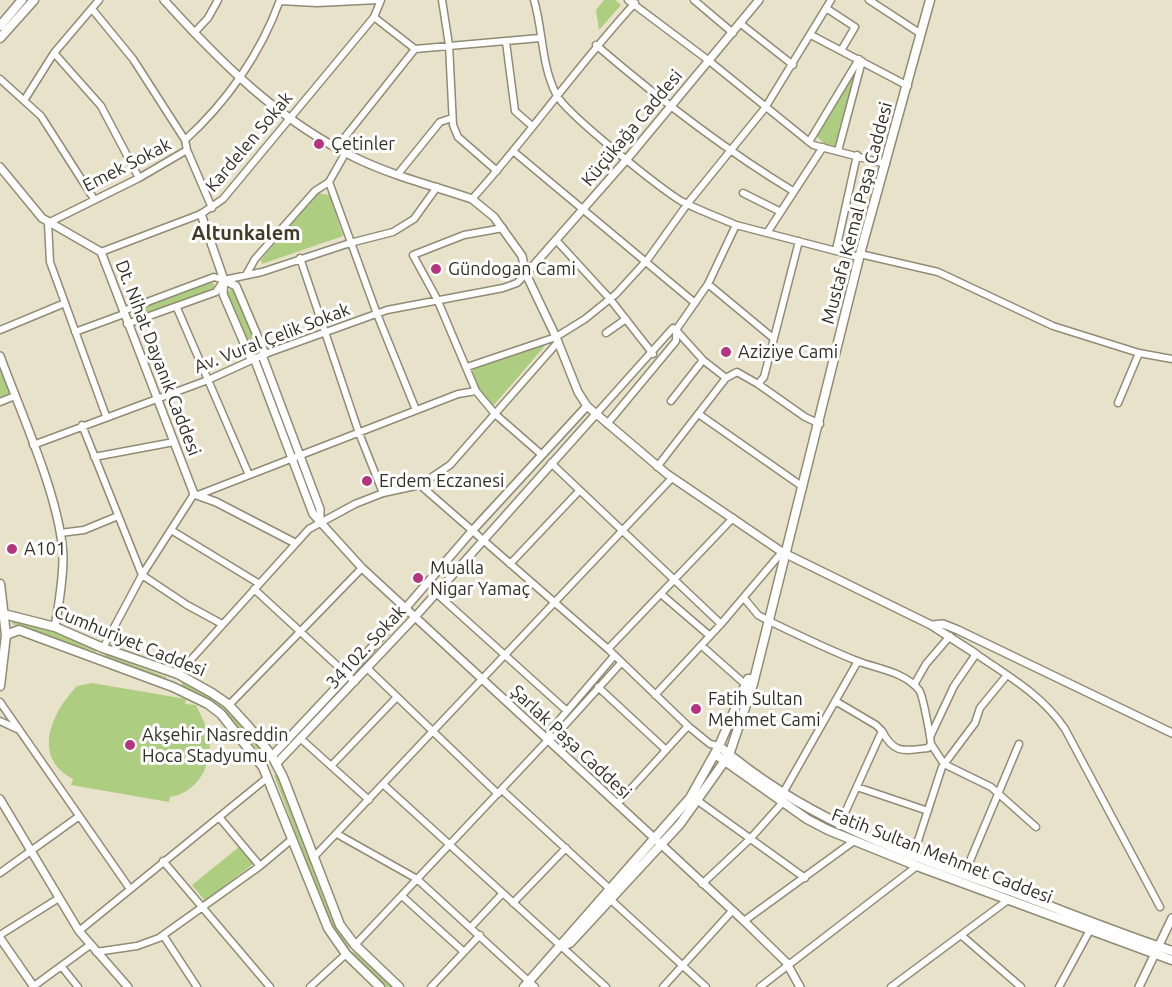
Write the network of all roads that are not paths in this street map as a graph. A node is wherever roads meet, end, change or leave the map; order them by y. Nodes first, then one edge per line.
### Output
1 (22, 0) edge
2 (34, 0) edge
3 (99, 0) edge
4 (164, 0) edge
5 (218, 0) edge
6 (380, 0) edge
7 (442, 0) edge
8 (534, 0) edge
9 (628, 0) edge
10 (694, 0) edge
11 (759, 0) edge
12 (831, 0) edge
13 (869, 0) edge
14 (930, 0) edge
15 (280, 1) edge
16 (635, 3) junction
17 (826, 8) junction
18 (92, 9) junction
19 (374, 16) junction
20 (741, 24) junction
21 (0, 26) edge
22 (194, 33) junction
23 (733, 33) junction
24 (921, 34) junction
25 (811, 35) junction
26 (0, 38) edge
27 (540, 38) junction
28 (506, 42) junction
29 (449, 45) junction
30 (596, 45) junction
31 (415, 49) junction
32 (842, 49) junction
33 (54, 53) junction
34 (708, 60) junction
35 (861, 60) junction
36 (793, 65) junction
37 (239, 78) junction
38 (0, 79) edge
39 (908, 86) junction
40 (556, 95) junction
41 (25, 99) junction
42 (668, 107) junction
43 (765, 108) junction
44 (452, 118) junction
45 (289, 119) junction
46 (532, 126) junction
47 (185, 140) junction
48 (809, 142) junction
49 (337, 147) junction
50 (823, 147) junction
51 (187, 150) junction
52 (513, 151) junction
53 (346, 152) junction
54 (729, 152) junction
55 (838, 152) junction
56 (857, 155) junction
57 (627, 159) junction
58 (887, 164) junction
59 (497, 171) junction
60 (1, 173) edge
61 (398, 174) junction
62 (139, 178) junction
63 (329, 182) junction
64 (437, 187) junction
65 (793, 191) junction
66 (743, 193) dead end
67 (472, 199) junction
68 (94, 200) junction
69 (688, 203) junction
70 (212, 208) junction
71 (582, 210) junction
72 (779, 211) junction
73 (201, 214) junction
74 (48, 223) junction
75 (736, 225) junction
76 (503, 228) junction
77 (767, 233) junction
78 (556, 240) junction
79 (799, 241) junction
80 (350, 243) junction
81 (836, 250) junction
82 (101, 252) junction
83 (860, 255) junction
84 (300, 258) junction
85 (644, 263) junction
86 (526, 274) junction
87 (245, 275) junction
88 (224, 280) junction
89 (708, 284) junction
90 (437, 299) junction
91 (610, 299) junction
92 (65, 303) junction
93 (694, 303) junction
94 (177, 308) junction
95 (123, 312) junction
96 (376, 314) junction
97 (626, 320) junction
98 (128, 324) junction
99 (0, 330) edge
100 (676, 330) junction
101 (325, 331) junction
102 (75, 332) junction
103 (606, 333) dead end
104 (773, 338) junction
105 (557, 339) junction
106 (1139, 353) junction
107 (652, 354) junction
108 (0, 356) edge
109 (258, 357) junction
110 (1172, 359) edge
111 (703, 360) junction
112 (468, 367) junction
113 (726, 378) junction
114 (208, 380) junction
115 (758, 384) junction
116 (476, 391) junction
117 (15, 396) junction
118 (157, 396) junction
119 (671, 401) dead end
120 (0, 402) edge
121 (1118, 403) dead end
122 (587, 406) junction
123 (416, 410) junction
124 (495, 414) junction
125 (596, 414) junction
126 (700, 415) junction
127 (106, 416) junction
128 (820, 423) junction
129 (607, 424) junction
130 (82, 425) junction
131 (359, 433) junction
132 (174, 442) junction
133 (33, 445) junction
134 (542, 456) junction
135 (94, 457) junction
136 (297, 457) junction
137 (551, 463) junction
138 (657, 467) junction
139 (249, 475) junction
140 (672, 478) junction
141 (420, 484) junction
142 (803, 487) junction
143 (579, 491) junction
144 (383, 493) junction
145 (196, 494) junction
146 (118, 516) junction
147 (733, 518) junction
148 (320, 522) junction
149 (171, 530) junction
150 (472, 531) junction
151 (623, 531) junction
152 (60, 533) junction
153 (483, 540) junction
154 (295, 543) junction
155 (785, 552) junction
156 (510, 564) junction
157 (362, 568) junction
158 (142, 575) junction
159 (674, 580) junction
160 (0, 584) edge
161 (256, 586) junction
162 (436, 593) junction
163 (661, 594) junction
164 (744, 598) junction
165 (555, 603) junction
166 (406, 607) junction
167 (2, 613) edge
168 (415, 617) junction
169 (769, 621) junction
170 (222, 624) junction
171 (721, 624) junction
172 (931, 625) junction
173 (56, 627) junction
174 (8, 631) edge
175 (300, 631) junction
176 (710, 636) junction
177 (950, 636) junction
178 (702, 646) junction
179 (103, 648) junction
180 (608, 650) junction
181 (506, 654) junction
182 (976, 654) junction
183 (614, 656) junction
184 (99, 658) junction
185 (858, 661) junction
186 (621, 663) junction
187 (367, 668) junction
188 (177, 674) junction
189 (1007, 675) junction
190 (347, 676) junction
191 (483, 681) junction
192 (355, 682) junction
193 (750, 682) junction
194 (914, 685) junction
195 (0, 686) edge
196 (173, 687) junction
197 (598, 687) junction
198 (656, 695) junction
199 (397, 697) junction
200 (0, 702) edge
201 (837, 702) junction
202 (229, 705) junction
203 (567, 711) junction
204 (0, 721) edge
205 (688, 726) junction
206 (18, 729) junction
207 (882, 731) junction
208 (434, 732) junction
209 (1172, 733) edge
210 (300, 738) junction
211 (930, 740) junction
212 (547, 741) junction
213 (1019, 744) dead end
214 (715, 748) junction
215 (666, 750) junction
216 (727, 758) junction
217 (274, 760) junction
218 (944, 764) junction
219 (331, 766) junction
220 (266, 774) junction
221 (384, 785) junction
222 (857, 787) junction
223 (500, 792) junction
224 (999, 794) junction
225 (783, 798) junction
226 (0, 799) edge
227 (369, 800) junction
228 (698, 801) junction
229 (617, 804) junction
230 (928, 811) junction
231 (78, 817) junction
232 (219, 817) junction
233 (839, 825) junction
234 (1036, 827) dead end
235 (337, 834) junction
236 (750, 839) junction
237 (291, 840) junction
238 (658, 842) junction
239 (854, 842) junction
240 (450, 846) junction
241 (566, 848) junction
242 (30, 851) junction
243 (913, 856) junction
244 (312, 858) junction
245 (163, 861) junction
246 (260, 866) junction
247 (916, 866) junction
248 (0, 873) edge
249 (964, 874) junction
250 (805, 878) junction
251 (417, 879) junction
252 (702, 884) junction
253 (130, 889) junction
254 (611, 890) junction
255 (502, 894) junction
256 (402, 896) junction
257 (1010, 896) junction
258 (59, 898) junction
259 (610, 900) junction
260 (513, 903) junction
261 (203, 906) junction
262 (1160, 907) dead end
263 (732, 911) junction
264 (1172, 918) edge
265 (744, 921) junction
266 (471, 927) junction
267 (1090, 930) junction
268 (79, 931) junction
269 (163, 935) junction
270 (480, 935) junction
271 (961, 935) junction
272 (0, 936) edge
273 (90, 945) junction
274 (355, 945) junction
275 (562, 946) junction
276 (1158, 951) junction
277 (1172, 951) edge
278 (96, 952) junction
279 (464, 952) junction
280 (346, 954) junction
281 (1172, 960) edge
282 (683, 965) junction
283 (788, 965) junction
284 (62, 967) junction
285 (530, 985) edge
286 (34, 987) edge
287 (78, 987) edge
288 (128, 987) edge
289 (196, 987) edge
290 (270, 987) edge
291 (310, 987) edge
292 (380, 987) edge
293 (399, 987) edge
294 (431, 987) edge
295 (606, 987) edge
296 (663, 987) edge
297 (706, 987) edge
298 (760, 987) edge
299 (800, 987) edge
300 (891, 987) edge
301 (1021, 987) edge
302 (1059, 987) edge
303 (1139, 987) edge

1 - 21 main road
2 - 26 main road
3 - 18 street
4 - 22 street
5 - 22 street
6 - 15 street
6 - 19 street, Kardelen Sokak
7 - 29 street
8 - 27 street
9 - 16 street
10 - 23 street
11 - 20 street, Küçükağa Caddesi
12 - 17 street
13 - 24 street
14 - 24 main road, Mustafa Kemal Paşa Caddesi
15 - 37 street, Emek Sokak
16 - 30 street
16 - 34 street
17 - 25 street
17 - 32 street
18 - 33 street
18 - 47 street
19 - 31 street
19 - 45 street, Kardelen Sokak
20 - 23 street, Küçükağa Caddesi
20 - 36 street
22 - 37 street
23 - 34 street, Küçükağa Caddesi
24 - 39 main road, Mustafa Kemal Paşa Caddesi
25 - 32 street
25 - 36 street
27 - 28 street
27 - 40 street
28 - 29 street
28 - 46 street
29 - 31 street
29 - 44 street
30 - 40 street
30 - 42 street
31 - 49 street
32 - 35 street
33 - 41 street
33 - 62 street
34 - 42 street, Küçükağa Caddesi
34 - 43 street
35 - 39 street
35 - 48 street
35 - 55 street
36 - 43 street
37 - 45 street
37 - 47 street, Emek Sokak
38 - 41 street
39 - 58 main road, Mustafa Kemal Paşa Caddesi
40 - 46 street
40 - 57 street
41 - 68 street
42 - 54 street
42 - 57 street, Küçükağa Caddesi
43 - 48 street
43 - 54 street
44 - 59 street
44 - 61 street
45 - 49 street
45 - 70 street, Kardelen Sokak
46 - 52 street
47 - 51 street, Emek Sokak
48 - 50 street
49 - 53 street
50 - 55 street
50 - 65 street
51 - 62 street, Emek Sokak
51 - 70 street
52 - 59 street
52 - 71 street
53 - 61 street
53 - 63 street
54 - 65 street
54 - 69 street
55 - 56 street
56 - 58 street
56 - 81 street
57 - 69 street
57 - 71 street, Küçükağa Caddesi
58 - 83 main road, Mustafa Kemal Paşa Caddesi
59 - 67 street
60 - 74 street, Dt. Nihat Dayanık Caddesi
61 - 64 street
62 - 68 street, Emek Sokak
63 - 80 street
63 - 87 street
64 - 67 street
64 - 80 street
65 - 72 street
66 - 72 street
67 - 76 street
68 - 74 street, Emek Sokak
69 - 75 street
69 - 85 street
70 - 73 street, Kardelen Sokak
71 - 78 street, Küçükağa Caddesi
71 - 85 street
72 - 77 street
73 - 82 street, Kardelen Sokak
73 - 88 street
74 - 82 street, Dt. Nihat Dayanık Caddesi
74 - 92 street
75 - 77 street
75 - 89 street
76 - 86 street
76 - 90 street
77 - 79 street
78 - 86 street, Küçükağa Caddesi
78 - 91 street
79 - 81 street
79 - 104 street
80 - 84 street
80 - 96 street
81 - 83 street
82 - 95 street, Dt. Nihat Dayanık Caddesi
83 - 106 street
83 - 128 main road, Mustafa Kemal Paşa Caddesi
84 - 87 street
84 - 101 street
85 - 91 street
85 - 93 street
86 - 90 street, Av. Vural Çelik Sokak
86 - 105 street
87 - 88 street
88 - 94 street
88 - 95 street
88 - 109 street
88 - 109 street
89 - 93 street
89 - 104 street
90 - 96 street, Av. Vural Çelik Sokak
90 - 112 street
91 - 97 street
91 - 105 street
92 - 99 street
92 - 102 street
93 - 100 street
94 - 98 street
94 - 114 street
95 - 98 street, Dt. Nihat Dayanık Caddesi
95 - 102 street
96 - 101 street, Av. Vural Çelik Sokak
96 - 123 street
97 - 103 street
97 - 107 street
98 - 118 street, Dt. Nihat Dayanık Caddesi
100 - 107 street
100 - 111 street
100 - 129 street
101 - 109 street, Av. Vural Çelik Sokak
101 - 131 street
102 - 127 street
104 - 115 street
105 - 112 street
105 - 122 street
105 - 124 street
106 - 110 street
106 - 121 street
107 - 125 street
108 - 117 street
109 - 114 street, Av. Vural Çelik Sokak
109 - 136 street
111 - 113 street
111 - 119 street
112 - 116 street
113 - 115 street
113 - 126 street
114 - 118 street, Av. Vural Çelik Sokak
114 - 139 street
115 - 128 street
116 - 123 street
116 - 124 street
117 - 120 street
117 - 133 street
118 - 127 street, Av. Vural Çelik Sokak
118 - 132 street, Dt. Nihat Dayanık Caddesi
122 - 125 street
122 - 134 street, 34102. Sokak
123 - 131 street
124 - 134 street
124 - 141 street
125 - 129 street
125 - 137 street, 34102. Sokak
126 - 138 street
126 - 142 street
127 - 130 street, Av. Vural Çelik Sokak
128 - 142 main road, Mustafa Kemal Paşa Caddesi
129 - 138 street
130 - 133 street, Av. Vural Çelik Sokak
130 - 135 street
131 - 136 street
131 - 144 street
132 - 135 street
132 - 145 street, Dt. Nihat Dayanık Caddesi
133 - 152 street
134 - 150 street, 34102. Sokak
135 - 146 street
136 - 139 street
136 - 148 street
137 - 143 street
137 - 153 street, 34102. Sokak
138 - 140 street
139 - 145 street
140 - 147 street
140 - 151 street
141 - 144 street
141 - 150 street
142 - 155 main road, Mustafa Kemal Paşa Caddesi
143 - 151 street
143 - 156 street
144 - 148 street
145 - 149 street
145 - 154 street
146 - 152 street
146 - 158 street
147 - 155 street
147 - 159 street
148 - 154 street
148 - 157 street, Şarlak Paşa Caddesi
149 - 158 street
149 - 161 street
150 - 153 street
150 - 166 street, 34102. Sokak
151 - 159 street
151 - 165 street
152 - 173 street
153 - 156 street
153 - 162 street, 34102. Sokak
154 - 161 street
155 - 164 street
155 - 169 main road, Mustafa Kemal Paşa Caddesi
155 - 172 street
156 - 165 street
157 - 166 street, Şarlak Paşa Caddesi
157 - 175 street
158 - 170 street
158 - 179 street
159 - 163 street
159 - 171 street
160 - 167 main road
161 - 170 street
161 - 175 street
162 - 168 street, 34102. Sokak
162 - 181 street
163 - 176 street
163 - 180 street
164 - 169 street
164 - 171 street
165 - 180 street
165 - 181 street
166 - 168 street, Şarlak Paşa Caddesi
166 - 190 street, 34102. Sokak
167 - 173 main road, Cumhuriyet Caddesi
167 - 174 main road
168 - 187 street, 34102. Sokak
168 - 191 street, Şarlak Paşa Caddesi
169 - 185 street
169 - 193 main road, Mustafa Kemal Paşa Caddesi
170 - 188 street
171 - 176 street
172 - 177 street
172 - 209 street
173 - 179 main road, Cumhuriyet Caddesi
174 - 184 main road, Cumhuriyet Caddesi
174 - 195 main road
175 - 190 street
175 - 202 street
176 - 178 street
177 - 182 street
177 - 194 street
178 - 193 street
178 - 198 street
179 - 184 main road
179 - 188 main road, Cumhuriyet Caddesi
180 - 183 street
181 - 191 street
181 - 203 street
182 - 189 street
182 - 211 street
183 - 186 street
183 - 203 street
184 - 196 main road, Cumhuriyet Caddesi
185 - 194 street
185 - 201 street
186 - 197 street
186 - 198 street
187 - 192 street, 34102. Sokak
187 - 199 street
188 - 196 main road
188 - 202 main road, Cumhuriyet Caddesi
189 - 218 street
189 - 262 street
190 - 192 street
190 - 217 street, 34102. Sokak
191 - 208 street
191 - 212 street, Şarlak Paşa Caddesi
192 - 210 street, 34102. Sokak
193 - 214 main road, Mustafa Kemal Paşa Caddesi
193 - 216 main road, Mustafa Kemal Paşa Caddesi
194 - 211 street
196 - 220 main road, Cumhuriyet Caddesi
197 - 212 street
197 - 215 street
198 - 205 street
199 - 208 street
199 - 219 street
200 - 206 street
201 - 207 street
201 - 225 street
202 - 217 main road, Cumhuriyet Caddesi
203 - 212 street
204 - 206 street
205 - 214 street
205 - 215 street
206 - 231 street
207 - 211 street
207 - 222 street
208 - 221 street
208 - 223 street
210 - 217 street, 34102. Sokak
210 - 219 street
211 - 218 street
212 - 223 street
212 - 229 street, Şarlak Paşa Caddesi
213 - 224 street
214 - 216 main road, Fatih Sultan Mehmet Caddesi
214 - 238 main road, Mustafa Kemal Paşa Caddesi
215 - 229 street
216 - 225 main road, Fatih Sultan Mehmet Caddesi
216 - 228 main road, Mustafa Kemal Paşa Caddesi
217 - 220 main road
217 - 244 main road, Cumhuriyet Caddesi
218 - 224 street
218 - 230 street
219 - 227 street
220 - 232 street
220 - 237 main road, Cumhuriyet Caddesi
221 - 227 street
221 - 240 street
222 - 230 street
222 - 233 street
223 - 240 street
223 - 241 street
224 - 234 street
224 - 249 street
225 - 233 main road, Fatih Sultan Mehmet Caddesi
225 - 236 street
225 - 239 main road, Fatih Sultan Mehmet Caddesi
226 - 242 street
227 - 235 street
228 - 236 street
228 - 238 main road, Mustafa Kemal Paşa Caddesi
229 - 238 street, Şarlak Paşa Caddesi
230 - 243 street
231 - 242 street
231 - 253 street
232 - 245 street
232 - 246 street
233 - 243 main road, Fatih Sultan Mehmet Caddesi
235 - 244 street
235 - 251 street
236 - 250 street
236 - 252 street
237 - 246 street
237 - 280 main road, Cumhuriyet Caddesi
238 - 252 street, Şarlak Paşa Caddesi
238 - 254 main road, Mustafa Kemal Paşa Caddesi
238 - 259 main road, Mustafa Kemal Paşa Caddesi
239 - 247 main road, Fatih Sultan Mehmet Caddesi
239 - 250 street
240 - 251 street
240 - 255 street
241 - 254 street
241 - 260 street
242 - 248 street
242 - 258 street
243 - 249 main road, Fatih Sultan Mehmet Caddesi
244 - 274 main road, Cumhuriyet Caddesi
245 - 253 street
245 - 261 street
246 - 261 street
247 - 257 main road, Fatih Sultan Mehmet Caddesi
247 - 283 street
249 - 257 main road, Fatih Sultan Mehmet Caddesi
250 - 265 street
251 - 256 street
251 - 266 street
252 - 263 street, Şarlak Paşa Caddesi
253 - 268 street
254 - 275 main road, Mustafa Kemal Paşa Caddesi
255 - 260 street
255 - 266 street
256 - 274 street
256 - 279 street
257 - 267 main road, Fatih Sultan Mehmet Caddesi
257 - 271 street
257 - 276 main road, Fatih Sultan Mehmet Caddesi
258 - 268 street
258 - 272 street
259 - 275 main road, Mustafa Kemal Paşa Caddesi
259 - 282 street
260 - 275 street
261 - 269 street
261 - 290 street
263 - 265 street, Şarlak Paşa Caddesi
263 - 282 street
264 - 276 street
265 - 283 street, Şarlak Paşa Caddesi
266 - 270 street
267 - 276 main road, Fatih Sultan Mehmet Caddesi
267 - 302 street
268 - 273 street
269 - 278 street
269 - 289 street
270 - 279 street
270 - 285 street
271 - 300 street
271 - 301 street
272 - 286 street
273 - 278 street
273 - 284 street
274 - 280 main road
274 - 293 main road, Cumhuriyet Caddesi
275 - 285 main road, Mustafa Kemal Paşa Caddesi
275 - 295 street
276 - 277 main road, Fatih Sultan Mehmet Caddesi
276 - 281 main road, Fatih Sultan Mehmet Caddesi
276 - 303 street
278 - 288 street
279 - 294 street
280 - 291 street
280 - 292 main road, Cumhuriyet Caddesi
282 - 296 street
282 - 297 street
283 - 298 street
283 - 299 street, Şarlak Paşa Caddesi
284 - 286 street
284 - 287 street

